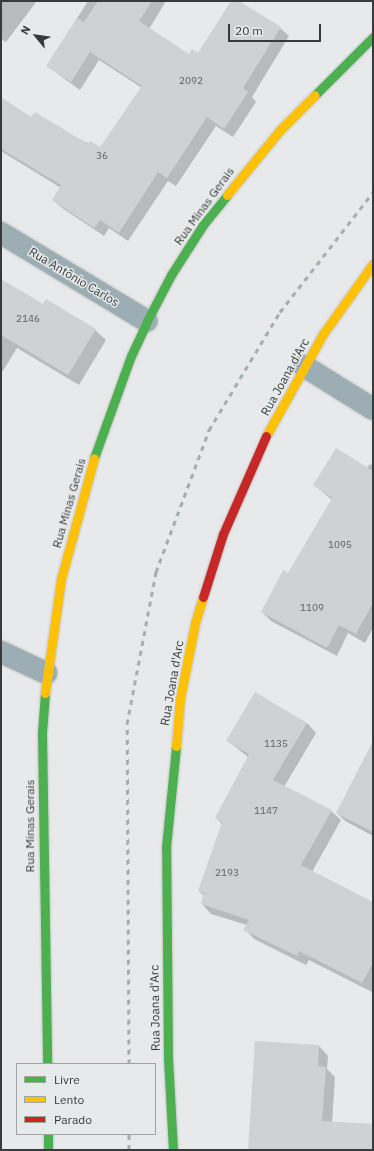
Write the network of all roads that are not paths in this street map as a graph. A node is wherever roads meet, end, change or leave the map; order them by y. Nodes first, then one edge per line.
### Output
1 (373, 36) edge
2 (1, 233) edge
3 (373, 264) edge
4 (147, 321) junction
5 (304, 366) junction
6 (373, 409) edge
7 (1, 652) edge
8 (46, 673) junction
9 (47, 1063) edge
10 (48, 1135) edge
11 (48, 1150) edge
12 (173, 1150) edge

1 - 4 main road, Rua Minas Gerais
2 - 4 street, Rua Antônio Carlos
3 - 5 main road, Rua Joana d'Arc
4 - 8 main road, Rua Minas Gerais
5 - 6 street
5 - 12 main road, Rua Joana d'Arc
7 - 8 street
8 - 9 main road, Rua Minas Gerais
10 - 11 main road

